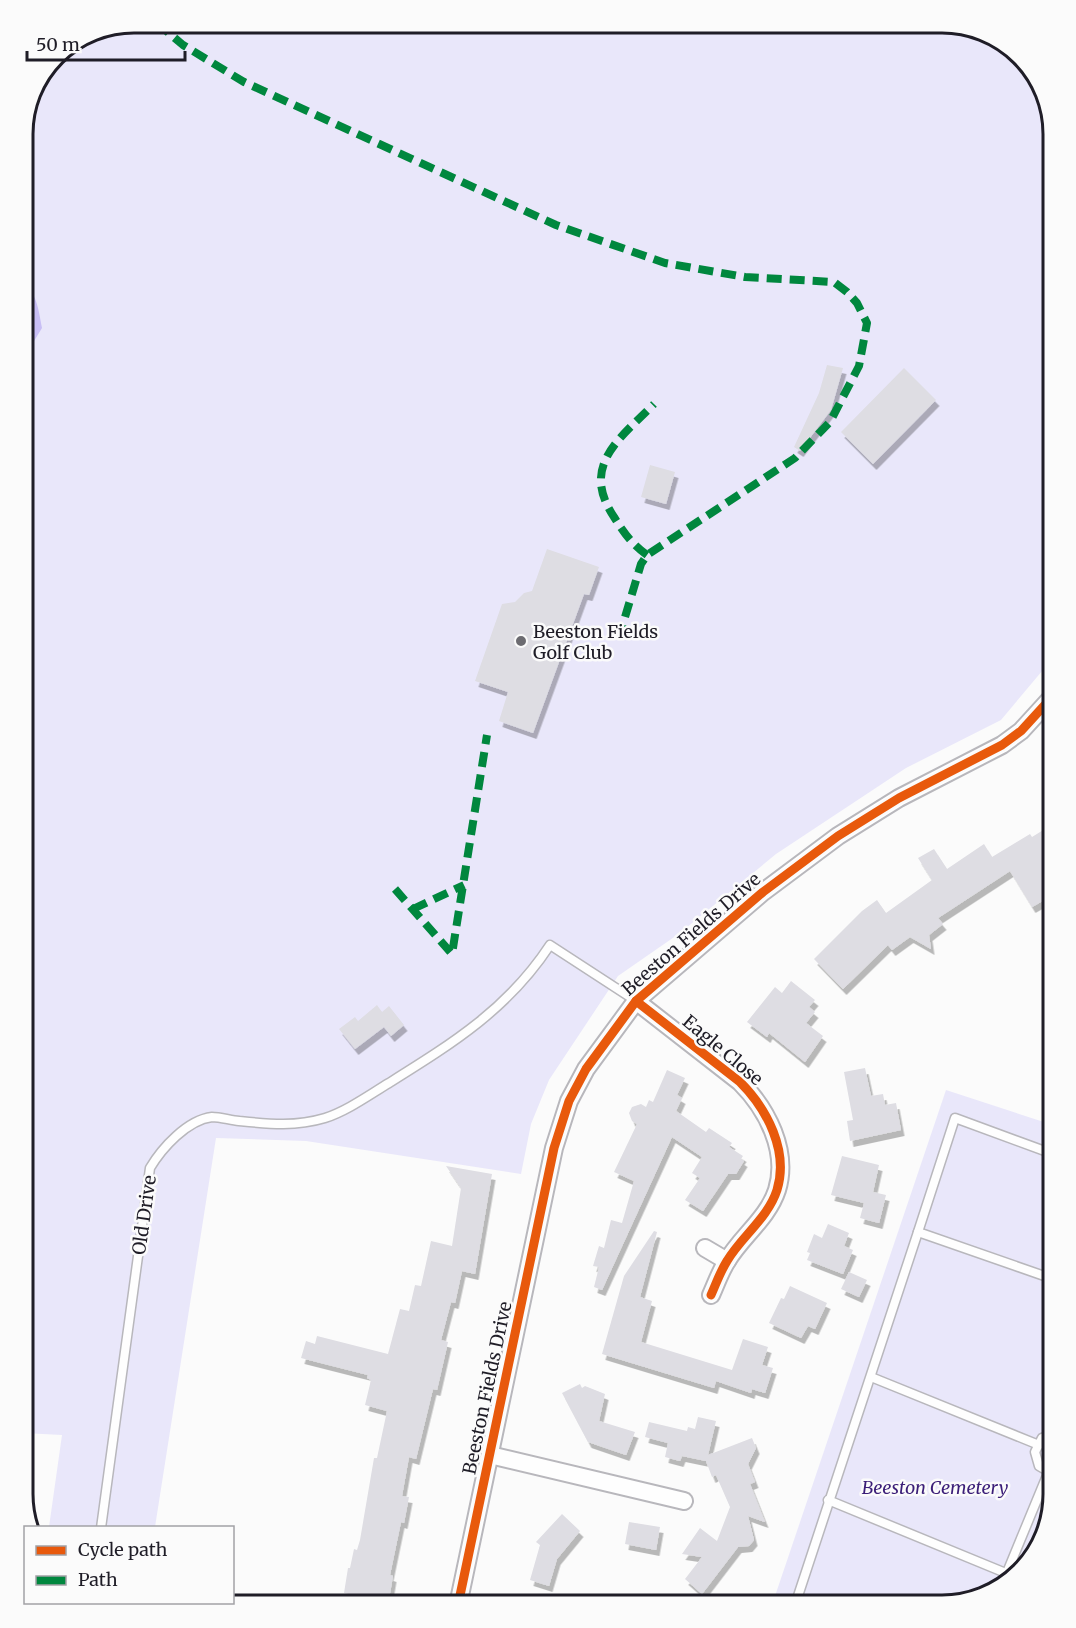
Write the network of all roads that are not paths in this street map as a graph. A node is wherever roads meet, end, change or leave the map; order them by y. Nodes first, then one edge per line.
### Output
1 (1043, 707) edge
2 (636, 1001) junction
3 (1043, 1150) edge
4 (918, 1232) junction
5 (705, 1248) dead end
6 (727, 1261) junction
7 (1043, 1276) edge
8 (711, 1295) dead end
9 (871, 1377) junction
10 (1043, 1438) edge
11 (1039, 1445) junction
12 (490, 1455) junction
13 (1043, 1469) edge
14 (1043, 1494) edge
15 (828, 1500) junction
16 (684, 1501) dead end
17 (101, 1526) edge
18 (1014, 1564) edge
19 (1005, 1572) edge
20 (460, 1595) edge
21 (798, 1595) edge

1 - 2 street, Beeston Fields Drive
2 - 6 street, Eagle Close
2 - 12 street, Beeston Fields Drive
2 - 17 lane, Old Drive
3 - 4 lane
4 - 7 lane
4 - 9 lane
5 - 6 street
6 - 8 street, Eagle Close
9 - 11 lane
9 - 15 lane
10 - 11 lane
11 - 13 lane
12 - 16 street, Beeston Fields Drive
12 - 20 street, Beeston Fields Drive
14 - 18 lane
15 - 19 lane
15 - 21 lane

